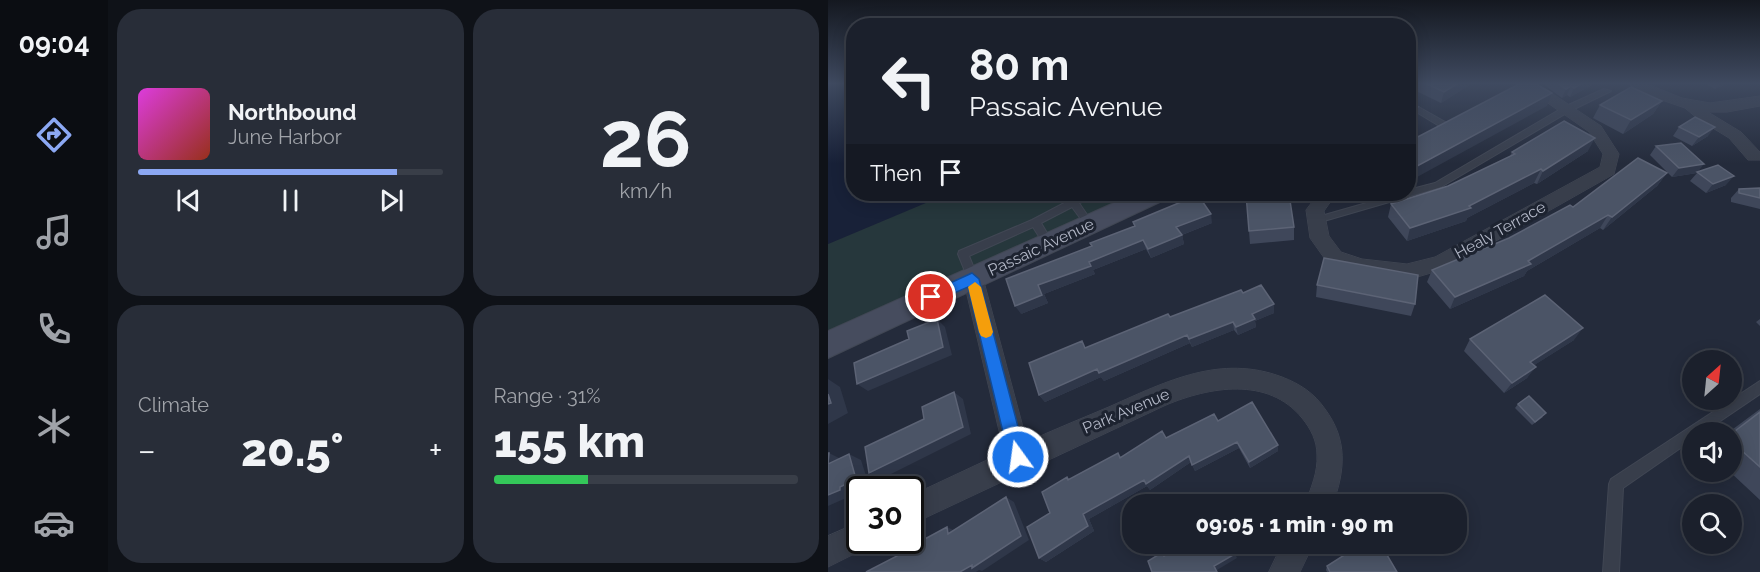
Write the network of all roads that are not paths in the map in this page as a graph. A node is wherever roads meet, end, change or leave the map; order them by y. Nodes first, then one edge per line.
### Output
1 (1425, 111) edge
2 (1565, 111) edge
3 (1570, 111) edge
4 (1697, 111) edge
5 (1449, 122) joint
6 (1426, 134) edge
7 (1754, 156) dead end
8 (1416, 191) edge
9 (1140, 201) edge
10 (1322, 201) edge
11 (1383, 201) edge
12 (1073, 202) joint
13 (1317, 220) junction
14 (1089, 224) junction
15 (1042, 233) junction
16 (972, 279) junction
17 (828, 345) edge
18 (1760, 387) edge
19 (1707, 422) edge
20 (1682, 439) edge
21 (1018, 457) junction
22 (1323, 494) edge
23 (924, 504) edge
24 (846, 543) edge
25 (828, 552) edge
26 (1293, 554) edge
27 (1284, 572) edge
28 (1611, 572) edge

1 - 5 lane
2 - 8 lane
3 - 13 street, Healy Terrace
4 - 7 street
5 - 6 street
9 - 14 main road, Passaic Avenue
10 - 13 street
11 - 13 lane
12 - 14 lane
12 - 15 lane
14 - 15 main road, Passaic Avenue
15 - 16 main road, Passaic Avenue
16 - 17 main road, Passaic Avenue
16 - 21 street
18 - 19 lane
20 - 28 lane
21 - 22 street, Park Avenue
21 - 23 street, Park Avenue
24 - 25 street
26 - 27 street

